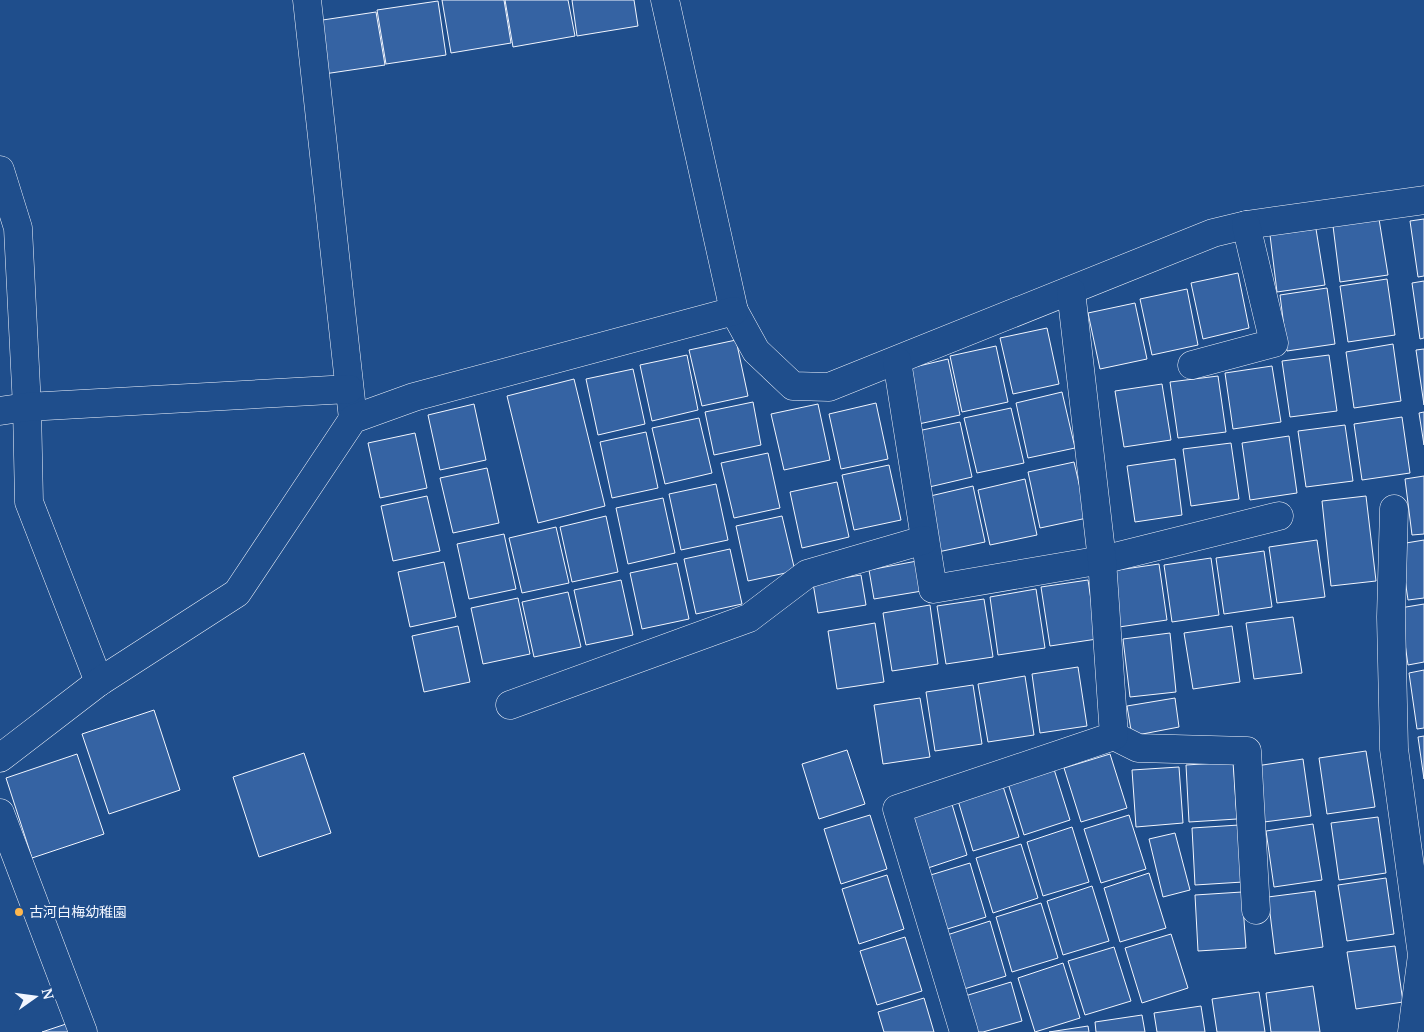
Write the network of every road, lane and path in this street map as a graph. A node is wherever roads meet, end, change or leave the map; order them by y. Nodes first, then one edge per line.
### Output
1 (308, 0) edge
2 (665, 0) edge
3 (0, 170) edge
4 (1424, 200) edge
5 (1246, 225) junction
6 (1071, 291) junction
7 (734, 311) junction
8 (896, 361) junction
9 (1192, 365) dead end
10 (349, 388) junction
11 (27, 407) junction
12 (0, 411) edge
13 (353, 419) junction
14 (1394, 508) dead end
15 (1279, 516) dead end
16 (924, 540) junction
17 (1102, 560) junction
18 (99, 682) junction
19 (510, 705) dead end
20 (1114, 736) junction
21 (0, 758) edge
22 (0, 813) edge
23 (1256, 910) dead end
24 (83, 1032) edge
25 (964, 1032) edge
26 (1412, 1032) edge

1 - 10 street
2 - 7 street
3 - 11 street
4 - 5 street
5 - 6 street
5 - 9 street
6 - 8 street
6 - 17 street
7 - 8 street
7 - 13 street
8 - 16 street
10 - 11 street
10 - 13 street
11 - 12 street
11 - 18 street
13 - 18 street
14 - 26 street
15 - 17 street
16 - 17 street
16 - 19 street
17 - 20 street
18 - 21 street
20 - 23 street
20 - 25 street
22 - 24 street

